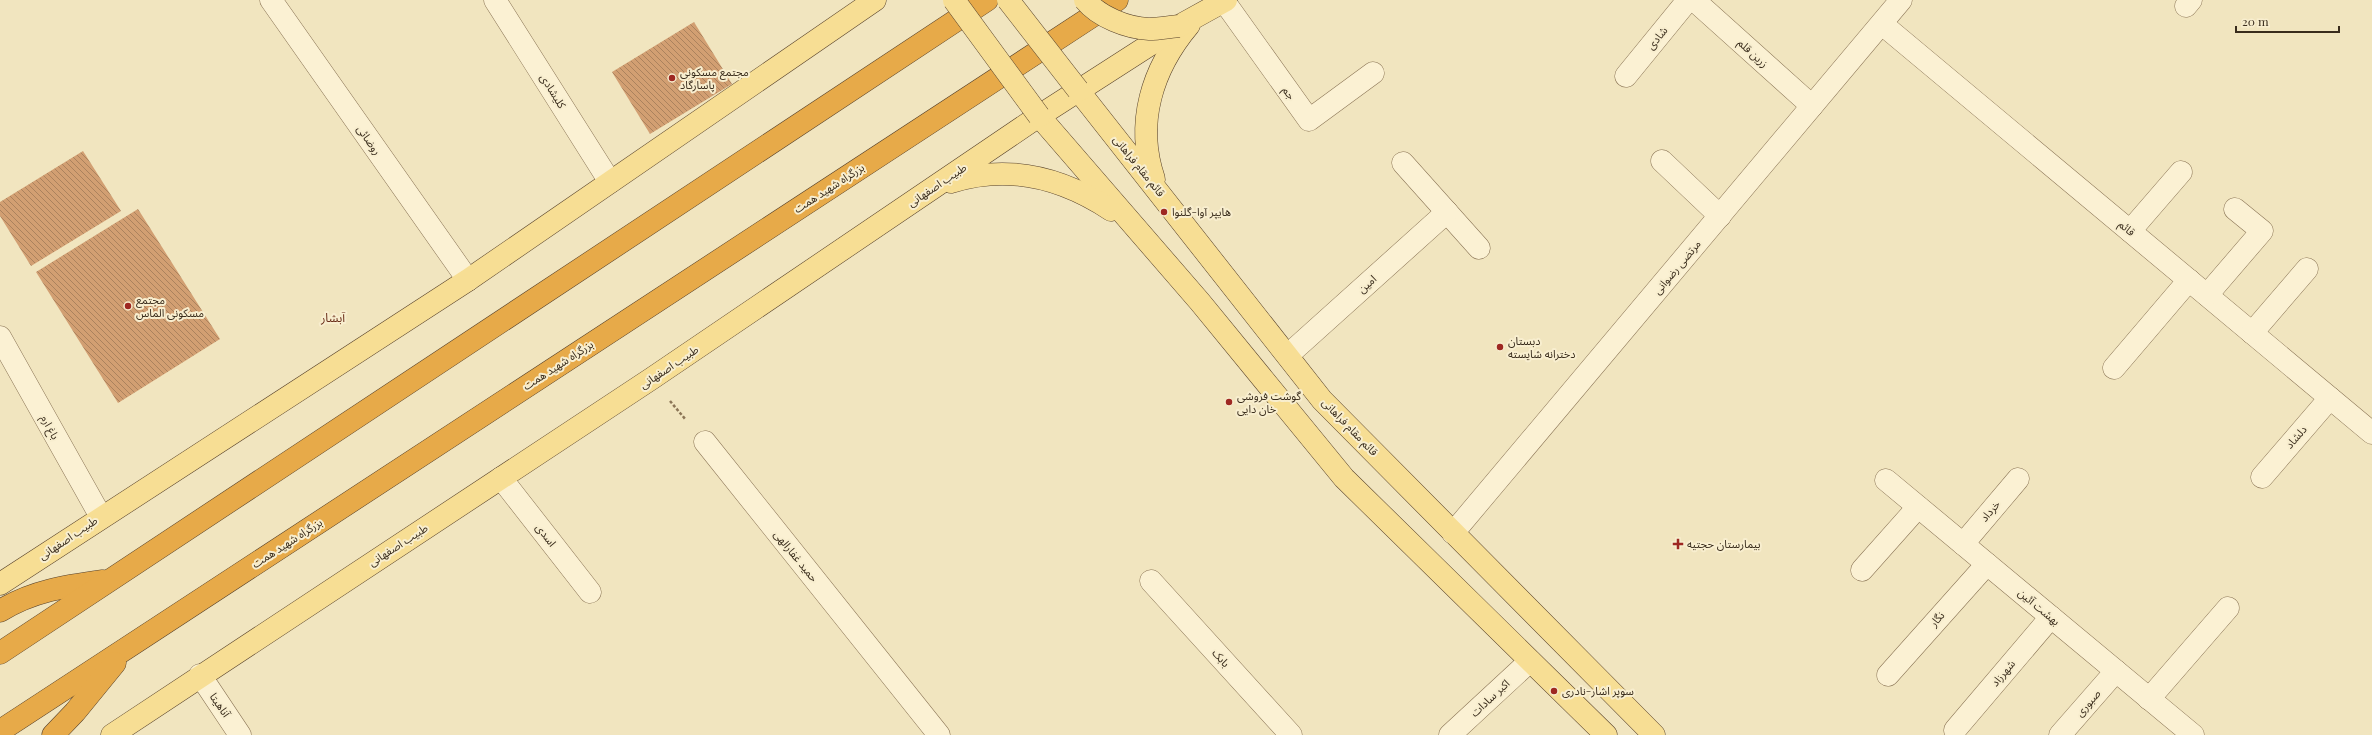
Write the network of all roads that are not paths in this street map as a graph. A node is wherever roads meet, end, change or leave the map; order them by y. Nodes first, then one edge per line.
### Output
1 (271, 0) edge
2 (495, 0) edge
3 (954, 0) edge
4 (987, 0) edge
5 (1008, 0) edge
6 (1085, 0) edge
7 (1117, 0) edge
8 (1225, 0) edge
9 (1694, 0) edge
10 (1902, 0) edge
11 (867, 4) edge
12 (1188, 21) junction
13 (1882, 24) junction
14 (1373, 73) dead end
15 (1626, 76) dead end
16 (1078, 90) junction
17 (1812, 106) junction
18 (1039, 116) junction
19 (1662, 161) dead end
20 (1403, 163) dead end
21 (2181, 172) dead end
22 (610, 182) junction
23 (934, 187) junction
24 (1157, 189) junction
25 (2235, 209) dead end
26 (1447, 212) junction
27 (1720, 216) junction
28 (1130, 222) junction
29 (2130, 231) junction
30 (1479, 248) dead end
31 (2307, 269) dead end
32 (468, 280) junction
33 (2189, 280) junction
34 (2207, 295) junction
35 (2252, 333) junction
36 (0, 337) edge
37 (1288, 355) junction
38 (2114, 368) dead end
39 (2330, 398) junction
40 (2372, 433) edge
41 (705, 442) road end
42 (2262, 477) dead end
43 (501, 478) junction
44 (2018, 479) dead end
45 (1886, 480) dead end
46 (1918, 507) junction
47 (101, 517) junction
48 (1453, 533) junction
49 (1963, 544) junction
50 (1986, 564) junction
51 (1862, 570) dead end
52 (110, 580) junction
53 (1151, 581) dead end
54 (0, 584) edge
55 (590, 592) dead end
56 (2228, 608) dead end
57 (0, 612) edge
58 (2050, 617) junction
59 (127, 648) junction
60 (0, 652) edge
61 (1530, 661) junction
62 (2116, 671) junction
63 (200, 675) junction
64 (1888, 675) dead end
65 (2149, 699) junction
66 (1955, 730) dead end
67 (0, 731) edge
68 (2179, 731) edge
69 (53, 735) edge
70 (112, 735) edge
71 (240, 735) edge
72 (939, 735) edge
73 (1291, 735) edge
74 (1450, 735) edge
75 (1606, 735) edge
76 (1654, 735) edge
77 (2060, 735) edge

1 - 32 street, روضائی
2 - 22 street, کلیشادی
3 - 18 main road, bridge
4 - 52 highway
5 - 16 main road, قائم مقام فراهانی, bridge
6 - 12 main road, bridge
7 - 59 highway, بزرگراه شهید همت
8 - 12 main road, طبیب اصفهانی
8 - 14 street, جم
9 - 15 street, شادی
9 - 17 street, زرین قلم
10 - 13 street, مرتضی رضوانی
11 - 22 main road, طبیب اصفهانی
12 - 16 main road, طبیب اصفهانی
12 - 24 main road
13 - 17 street, مرتضی رضوانی
13 - 29 street, قائم
16 - 18 main road, طبیب اصفهانی
16 - 24 main road, قائم مقام فراهانی
17 - 27 street, مرتضی رضوانی
18 - 23 main road, طبیب اصفهانی
18 - 28 main road
19 - 27 street
20 - 26 street
21 - 29 street
22 - 32 main road, طبیب اصفهانی
23 - 28 main road
23 - 43 main road, طبیب اصفهانی
24 - 37 main road, قائم مقام فراهانی
25 - 34 street
26 - 30 street
26 - 37 street, امین
27 - 48 street, مرتضی رضوانی
28 - 61 main road
29 - 33 street, قائم
31 - 35 street
32 - 47 main road, طبیب اصفهانی
33 - 34 street, قائم
33 - 38 street
34 - 35 street, قائم
35 - 39 street, قائم
36 - 47 street, باغ ارم
37 - 48 main road, قائم مقام فراهانی
39 - 40 street, قائم
39 - 42 street, دلشاد
41 - 72 street, حمید غفارالهی
43 - 55 street, اسدی
43 - 63 main road, طبیب اصفهانی
44 - 49 street, خرداد
45 - 46 street, بهشت آئین
46 - 49 street, بهشت آئین
46 - 51 street
47 - 54 main road, طبیب اصفهانی
48 - 76 main road, قائم مقام فراهانی
49 - 50 street, بهشت آئین
50 - 58 street, بهشت آئین
50 - 64 street, نگار
52 - 57 highway
52 - 60 highway
53 - 73 street, بابک
56 - 65 street
58 - 62 street, بهشت آئین
58 - 66 street, شهرزاد
59 - 67 highway, بزرگراه شهید همت
59 - 69 highway
61 - 74 street, اکبر سادات
61 - 75 main road
62 - 65 street, بهشت آئین
62 - 77 street, صبوری
63 - 70 main road, طبیب اصفهانی
63 - 71 street, آناهیتا
65 - 68 street, بهشت آئین

